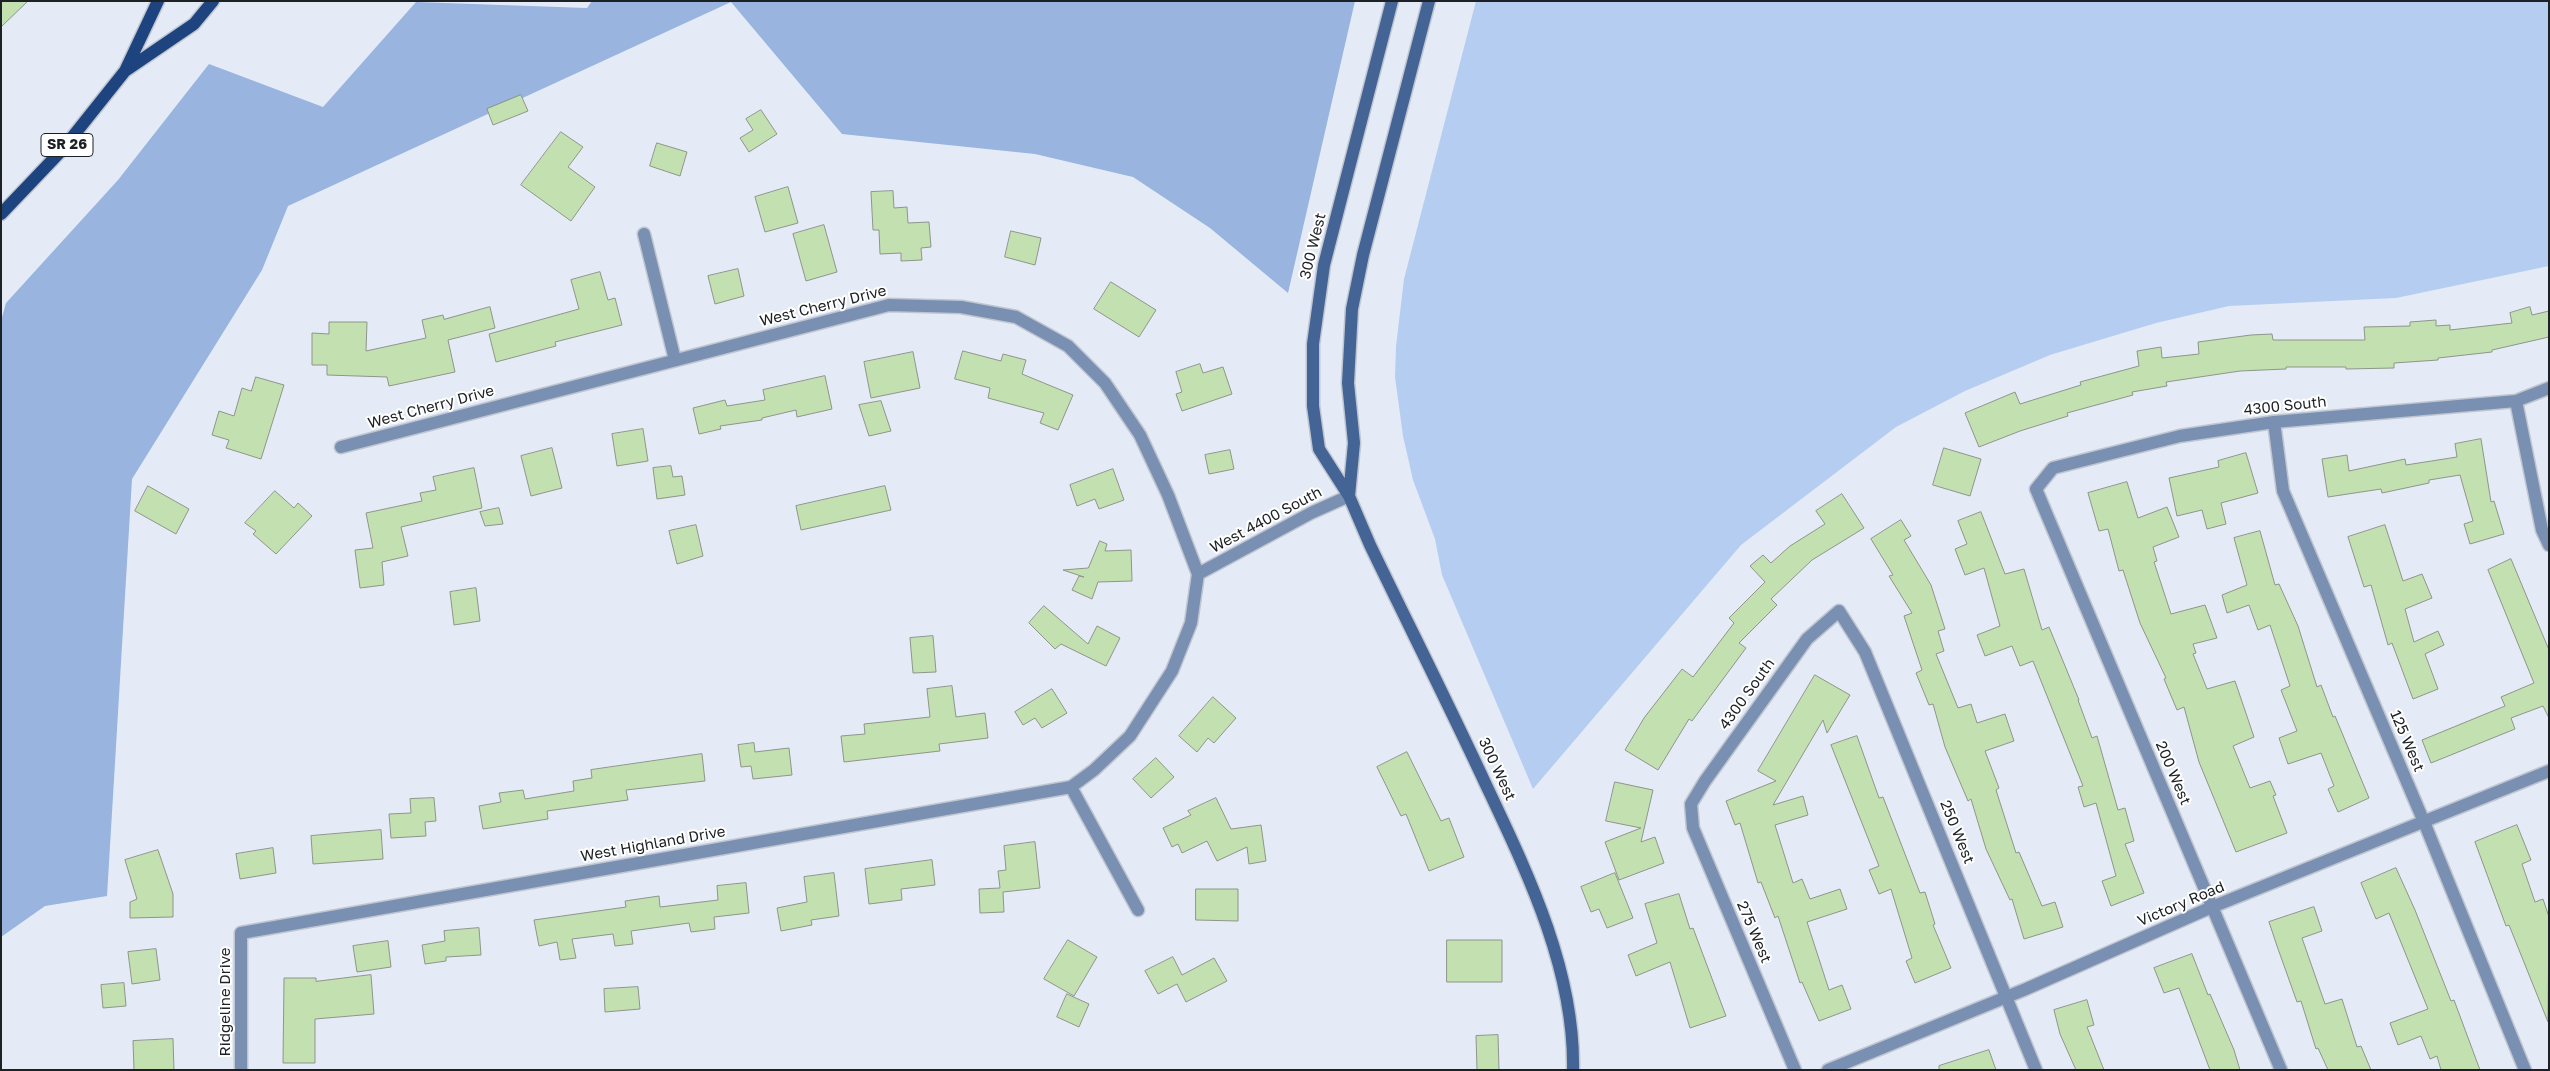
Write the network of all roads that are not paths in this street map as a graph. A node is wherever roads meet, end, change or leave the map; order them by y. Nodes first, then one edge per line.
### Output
1 (158, 1) edge
2 (213, 1) edge
3 (1392, 1) edge
4 (1429, 1) edge
5 (126, 71) junction
6 (1, 214) edge
7 (644, 234) dead end
8 (675, 360) junction
9 (2549, 388) edge
10 (2516, 401) junction
11 (2274, 422) junction
12 (341, 447) dead end
13 (2036, 489) joint
14 (1349, 496) junction
15 (2549, 545) edge
16 (1198, 574) junction
17 (1839, 611) joint
18 (2549, 771) edge
19 (1071, 786) junction
20 (1691, 804) joint
21 (2424, 822) junction
22 (2212, 907) junction
23 (1138, 910) dead end
24 (241, 933) joint
25 (2005, 997) junction
26 (241, 1070) edge
27 (1573, 1070) edge
28 (1795, 1070) edge
29 (1828, 1070) edge
30 (2036, 1070) edge
31 (2282, 1070) edge
32 (2525, 1070) edge

1 - 5 main road, SR 26
2 - 5 main road, SR 26
3 - 14 main road, 300 West
4 - 14 main road, 300 West
5 - 6 main road, SR 26
7 - 8 street
8 - 12 street, West Cherry Drive
8 - 16 street, West Cherry Drive
9 - 10 street, 4300 South
10 - 11 street, 4300 South
10 - 15 street
11 - 13 street, 4300 South
11 - 21 street, 125 West
13 - 22 street, 200 West
14 - 16 street, West 4400 South
14 - 27 main road, 300 West
16 - 19 street, West Highland Drive
17 - 20 street, 4300 South
17 - 25 street, 250 West
18 - 21 street, Victory Road
19 - 23 street
19 - 24 street, West Highland Drive
20 - 28 street, 275 West
21 - 22 street, Victory Road
21 - 32 street, 125 West
22 - 25 street, Victory Road
22 - 31 street, 200 West
24 - 26 street, Ridgeline Drive
25 - 29 street, Victory Road
25 - 30 street, 250 West

